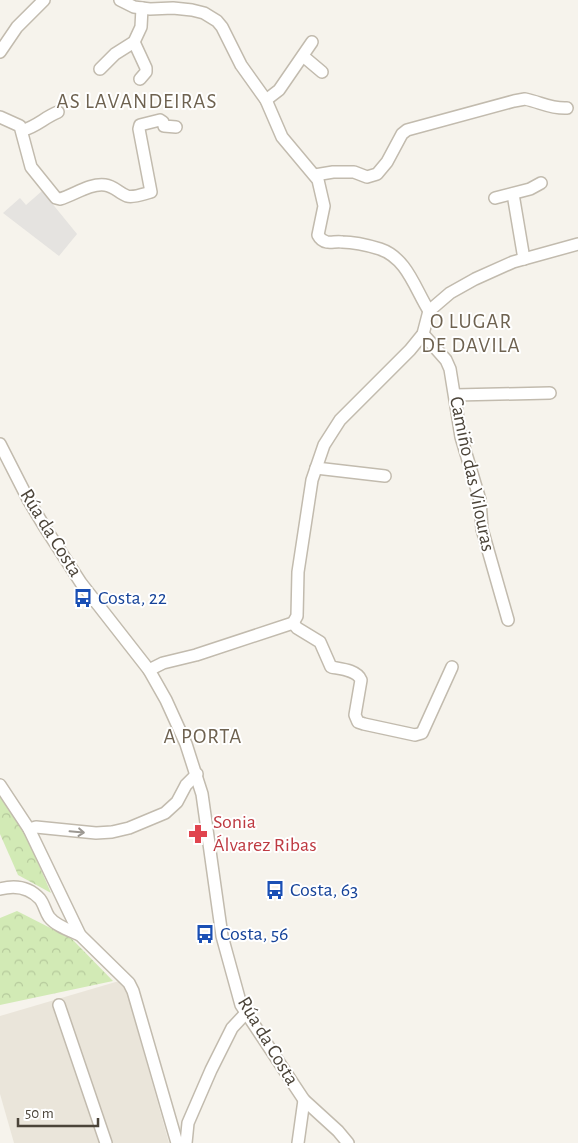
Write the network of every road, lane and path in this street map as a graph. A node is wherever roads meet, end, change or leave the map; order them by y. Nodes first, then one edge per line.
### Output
1 (44, 0) edge
2 (120, 0) edge
3 (142, 8) junction
4 (134, 42) junction
5 (312, 42) dead end
6 (1, 46) edge
7 (303, 56) junction
8 (100, 69) dead end
9 (322, 72) dead end
10 (140, 79) dead end
11 (266, 100) junction
12 (567, 108) dead end
13 (58, 112) dead end
14 (0, 117) edge
15 (176, 127) dead end
16 (23, 130) junction
17 (315, 175) junction
18 (541, 183) dead end
19 (513, 194) junction
20 (495, 198) dead end
21 (578, 244) edge
22 (524, 259) junction
23 (429, 311) junction
24 (423, 334) junction
25 (550, 393) dead end
26 (455, 395) junction
27 (0, 444) edge
28 (316, 468) junction
29 (385, 476) dead end
30 (508, 620) dead end
31 (293, 624) junction
32 (452, 667) dead end
33 (149, 670) junction
34 (197, 774) junction
35 (0, 785) edge
36 (29, 829) junction
37 (0, 889) edge
38 (80, 935) junction
39 (59, 1005) dead end
40 (246, 1013) junction
41 (304, 1100) junction
42 (166, 1105) junction
43 (185, 1120) junction
44 (175, 1138) edge
45 (106, 1143) edge
46 (186, 1143) edge
47 (298, 1143) edge
48 (348, 1143) edge

1 - 6 street
2 - 3 street
3 - 4 street
3 - 11 street
4 - 8 street
4 - 10 street
5 - 7 street
7 - 9 street
7 - 11 street
11 - 17 street
12 - 17 street
13 - 16 street
14 - 16 street
15 - 16 street
17 - 23 street
18 - 19 street
19 - 20 street
19 - 22 street
21 - 22 street
22 - 23 street
23 - 24 street
24 - 26 street, Camiño das Vilouras
24 - 28 street
25 - 26 street
26 - 30 street, Camiño das Vilouras
27 - 33 street, Rúa da Costa
28 - 29 street
28 - 31 street
31 - 32 street
31 - 33 street
33 - 34 street, Rúa da Costa
36 -> 34 street
34 - 40 street, Rúa da Costa
35 - 36 street
36 - 38 street
37 - 38 street
38 - 42 street
39 - 45 street
40 - 41 street, Rúa da Costa
40 - 43 street
41 - 47 street
41 - 48 street, Rúa da Costa
42 - 43 street
42 - 44 street
43 - 44 street
43 - 46 street

